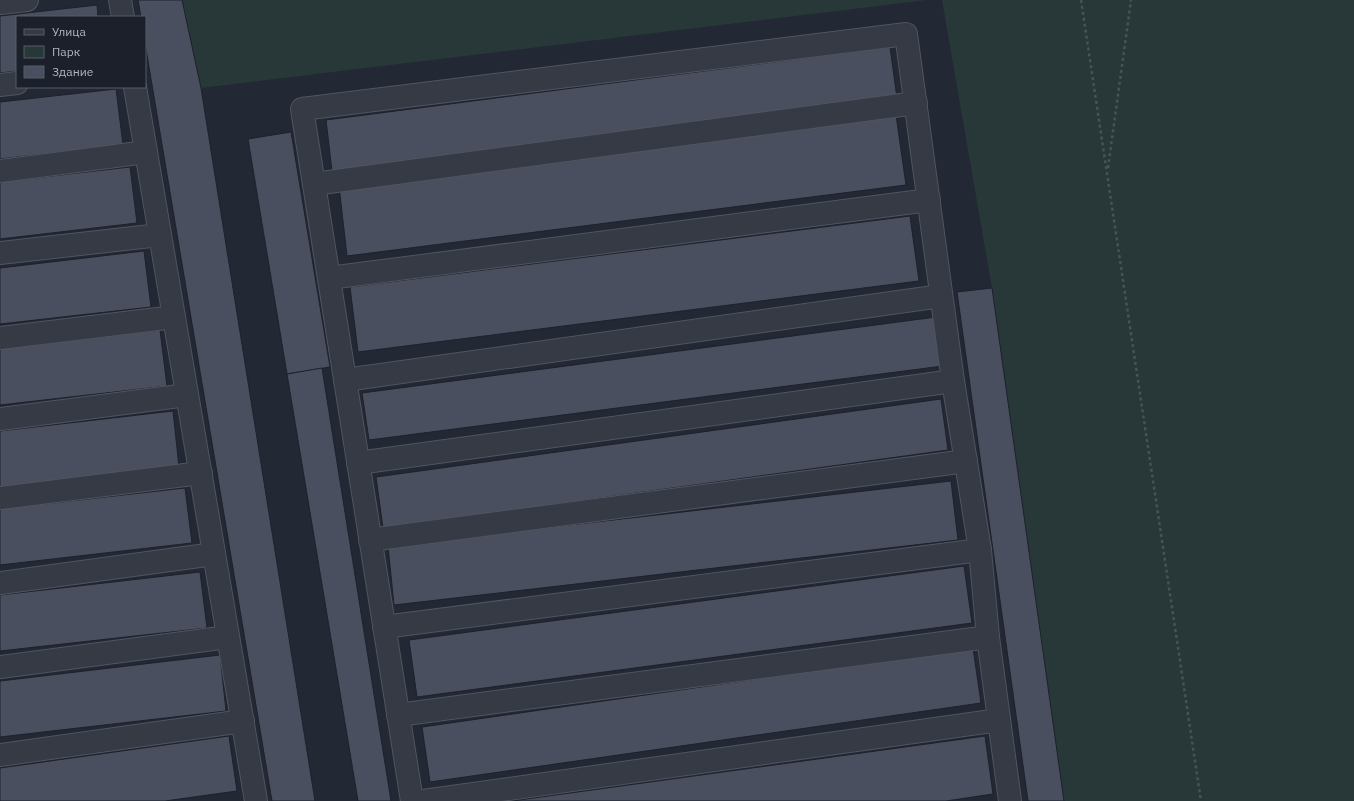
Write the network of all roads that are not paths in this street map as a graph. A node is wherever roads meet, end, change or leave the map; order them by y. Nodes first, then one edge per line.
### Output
1 (27, 0) edge
2 (120, 0) edge
3 (0, 3) edge
4 (123, 16) edge
5 (16, 83) edge
6 (0, 85) edge
7 (135, 88) edge
8 (916, 103) junction
9 (146, 152) junction
10 (0, 171) edge
11 (314, 184) junction
12 (929, 200) junction
13 (160, 235) junction
14 (0, 253) edge
15 (329, 278) junction
16 (941, 296) junction
17 (174, 317) junction
18 (0, 338) edge
19 (345, 380) junction
20 (952, 381) junction
21 (187, 395) junction
22 (0, 419) edge
23 (966, 461) junction
24 (358, 463) junction
25 (201, 473) junction
26 (0, 498) edge
27 (370, 540) junction
28 (980, 550) junction
29 (214, 554) junction
30 (0, 582) edge
31 (384, 627) junction
32 (228, 637) junction
33 (988, 637) junction
34 (0, 667) edge
35 (398, 715) junction
36 (999, 720) junction
37 (243, 721) junction
38 (0, 755) edge
39 (253, 801) edge
40 (412, 801) edge
41 (423, 801) edge
42 (1010, 801) edge

1 - 3 lane
2 - 4 lane
5 - 6 lane
7 - 9 lane
8 - 11 lane
8 - 11 lane
8 - 12 lane
9 - 10 lane
9 - 13 lane
11 - 15 lane
12 - 15 lane
12 - 16 lane
13 - 14 lane
13 - 17 lane
15 - 19 lane
16 - 19 lane
16 - 20 lane
17 - 18 lane
17 - 21 lane
19 - 24 lane
20 - 23 lane
20 - 24 lane
21 - 22 lane
21 - 25 lane
23 - 27 lane
23 - 28 lane
24 - 27 lane
25 - 26 lane
25 - 29 lane
27 - 31 lane
28 - 31 lane
28 - 33 lane
29 - 30 lane
29 - 32 lane
31 - 35 lane
32 - 34 lane
32 - 37 lane
33 - 35 lane
33 - 36 lane
35 - 40 lane
36 - 41 lane
36 - 42 lane
37 - 38 lane
37 - 39 lane

